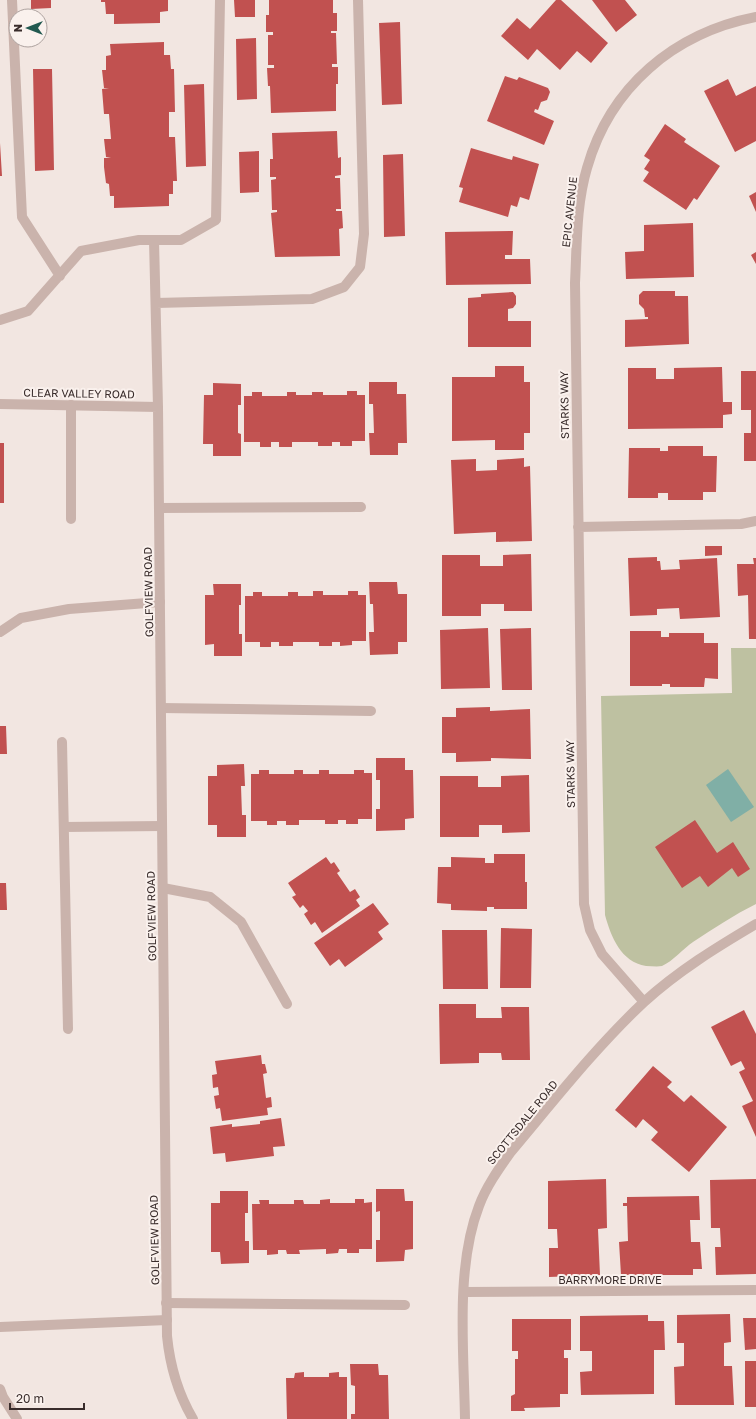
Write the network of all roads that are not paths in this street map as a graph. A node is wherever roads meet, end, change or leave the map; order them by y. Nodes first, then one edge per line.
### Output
1 (12, 0) edge
2 (220, 0) edge
3 (358, 0) edge
4 (756, 17) edge
5 (154, 240) junction
6 (60, 276) junction
7 (575, 283) joint
8 (156, 303) junction
9 (0, 320) edge
10 (0, 404) edge
11 (71, 405) junction
12 (158, 407) junction
13 (361, 507) dead end
14 (159, 508) junction
15 (71, 519) dead end
16 (756, 521) edge
17 (578, 527) junction
18 (160, 602) junction
19 (0, 632) edge
20 (161, 708) junction
21 (371, 711) dead end
22 (62, 742) dead end
23 (162, 826) junction
24 (64, 827) junction
25 (163, 888) junction
26 (756, 924) edge
27 (644, 1002) junction
28 (287, 1004) dead end
29 (68, 1029) dead end
30 (756, 1290) edge
31 (464, 1292) junction
32 (166, 1303) junction
33 (405, 1305) dead end
34 (167, 1320) junction
35 (0, 1327) edge
36 (0, 1389) edge
37 (17, 1419) edge
38 (193, 1419) edge
39 (465, 1419) edge

1 - 6 street
2 - 5 street
3 - 8 street
4 - 7 street, EPIC AVENUE
5 - 6 street
5 - 8 street, GOLFVIEW ROAD
6 - 9 street
7 - 17 street, STARKS WAY
8 - 12 street, GOLFVIEW ROAD
10 - 11 street, CLEAR VALLEY ROAD
11 - 12 street, CLEAR VALLEY ROAD
11 - 15 street
12 - 14 street, GOLFVIEW ROAD
13 - 14 street
14 - 18 street, GOLFVIEW ROAD
16 - 17 street
17 - 27 street, STARKS WAY
18 - 19 street
18 - 20 street, GOLFVIEW ROAD
20 - 21 street
20 - 23 street, GOLFVIEW ROAD
22 - 24 street
23 - 24 street
23 - 25 street, GOLFVIEW ROAD
24 - 29 street
25 - 28 street
25 - 32 street, GOLFVIEW ROAD
26 - 27 street, SCOTTSDALE ROAD
27 - 31 street, SCOTTSDALE ROAD
30 - 31 street, BARRYMORE DRIVE
31 - 39 street, SCOTTSDALE ROAD
32 - 33 street
32 - 34 street, GOLFVIEW ROAD
34 - 35 street
34 - 38 street, GOLFVIEW ROAD
36 - 37 street

